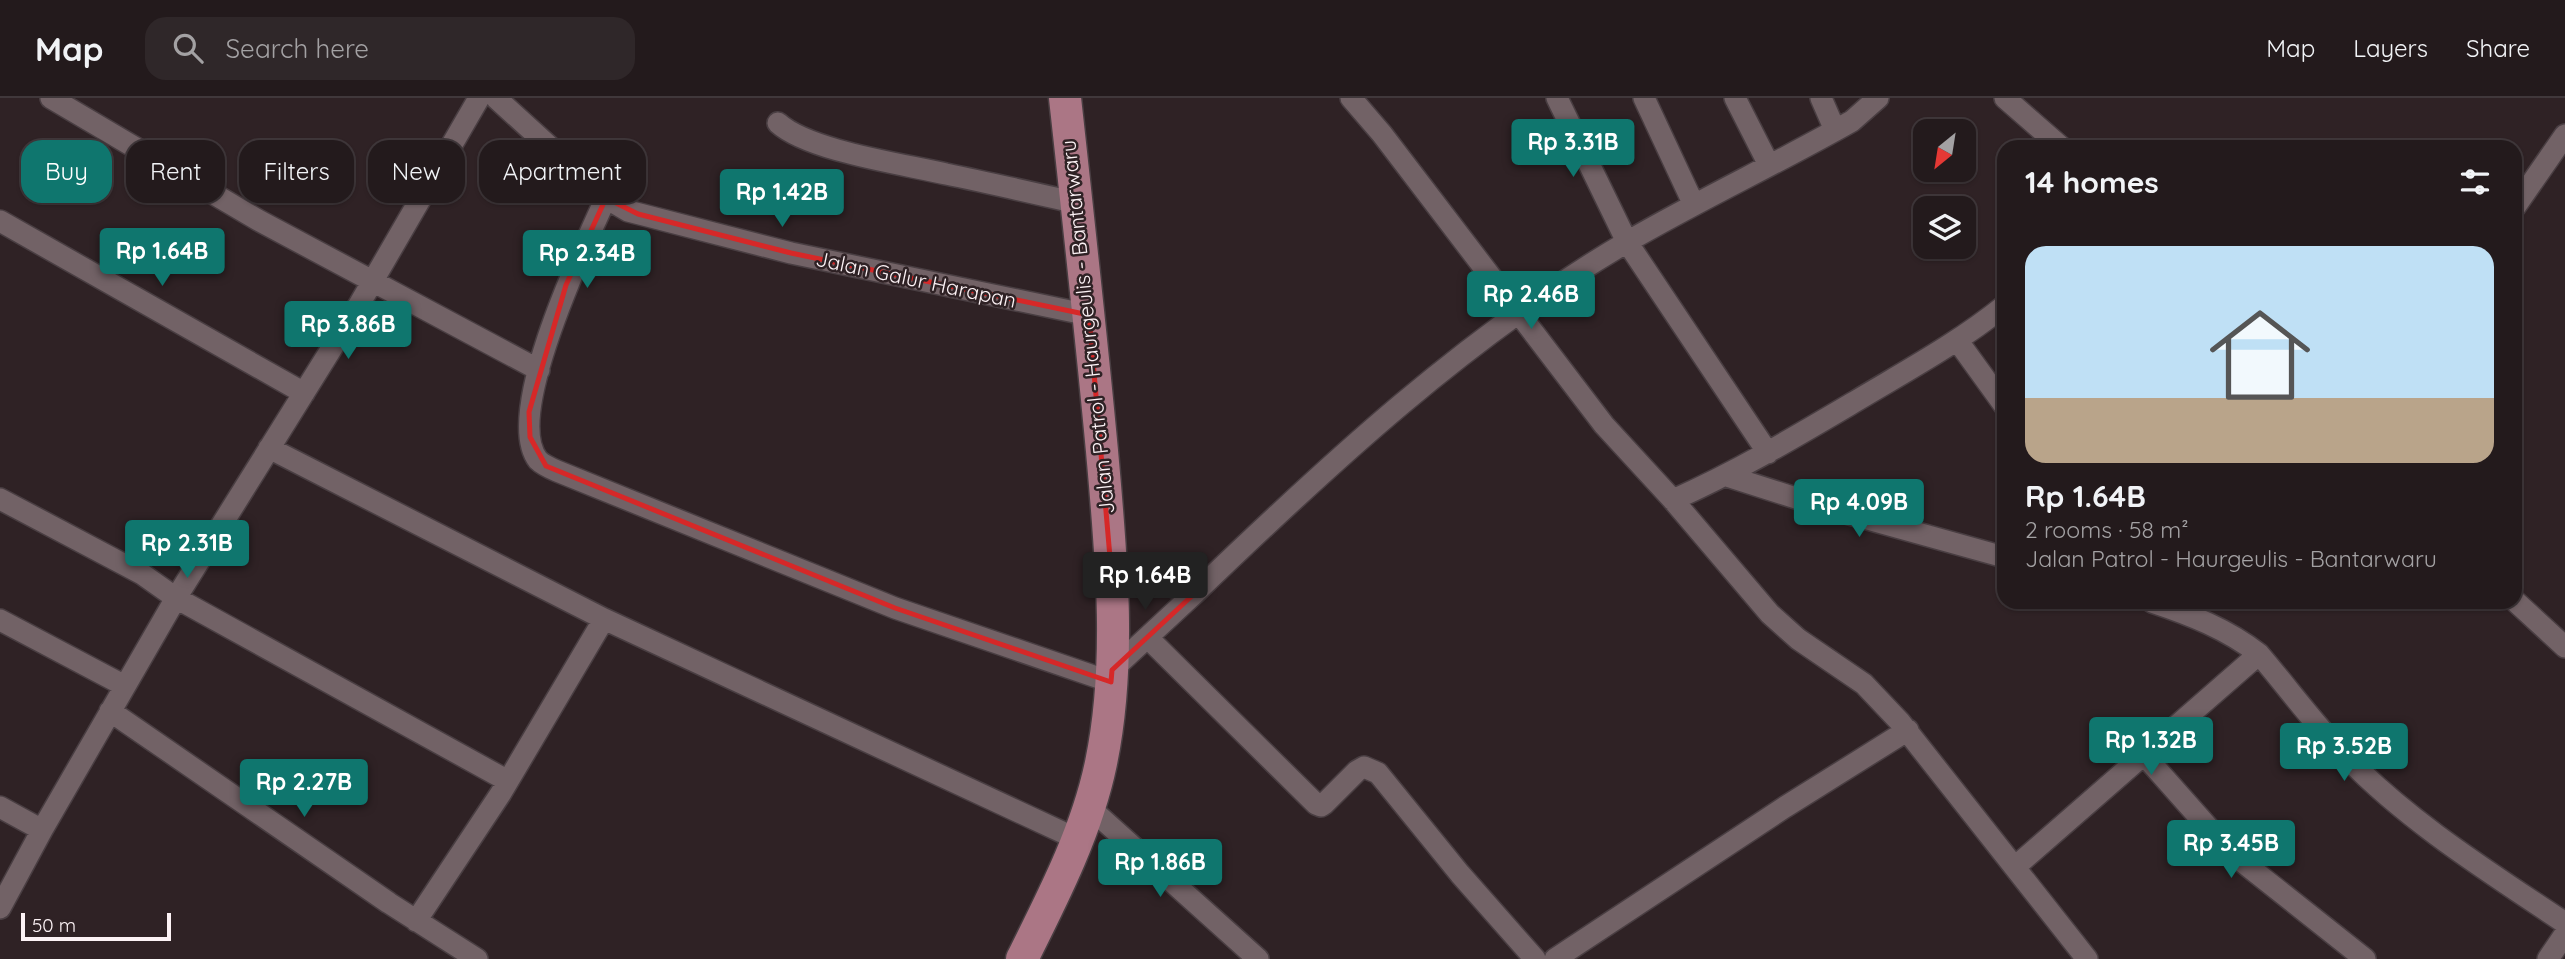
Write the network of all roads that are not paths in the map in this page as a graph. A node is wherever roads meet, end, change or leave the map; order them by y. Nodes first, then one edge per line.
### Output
1 (51, 98) edge
2 (479, 98) edge
3 (496, 98) edge
4 (1065, 98) edge
5 (1351, 98) edge
6 (1557, 98) edge
7 (1644, 98) edge
8 (1735, 98) edge
9 (1821, 98) edge
10 (1878, 98) edge
11 (2005, 98) edge
12 (778, 123) dead end
13 (1835, 130) junction
14 (2565, 135) edge
15 (542, 140) edge
16 (2053, 140) edge
17 (1769, 165) junction
18 (2522, 197) edge
19 (604, 203) edge
20 (616, 203) edge
21 (1077, 203) junction
22 (1694, 205) junction
23 (0, 221) edge
24 (1627, 242) junction
25 (373, 281) junction
26 (1997, 311) edge
27 (1519, 313) junction
28 (1089, 315) junction
29 (1957, 340) junction
30 (539, 370) junction
31 (303, 393) junction
32 (1997, 395) edge
33 (269, 448) junction
34 (1768, 453) junction
35 (1727, 476) junction
36 (0, 499) edge
37 (1673, 500) junction
38 (1997, 555) edge
39 (1111, 569) junction
40 (1195, 593) junction
41 (176, 598) junction
42 (2522, 607) edge
43 (2175, 609) edge
44 (604, 619) junction
45 (0, 620) edge
46 (1148, 638) junction
47 (2565, 647) edge
48 (2259, 654) junction
49 (1112, 676) junction
50 (125, 686) junction
51 (110, 711) junction
52 (1908, 730) junction
53 (2144, 755) junction
54 (508, 781) junction
55 (0, 807) edge
56 (1090, 808) junction
57 (41, 830) junction
58 (1077, 839) junction
59 (2015, 867) junction
60 (0, 908) edge
61 (416, 921) junction
62 (2565, 923) edge
63 (2565, 934) edge
64 (477, 959) edge
65 (1022, 959) edge
66 (1258, 959) edge
67 (1535, 959) edge
68 (1555, 959) edge
69 (2087, 959) edge
70 (2365, 959) edge
71 (2548, 959) edge

1 - 25 street
2 - 25 street
3 - 15 street, Jalan Galur Harapan
4 - 21 main road, Jalan Patrol - Haurgeulis - Bantarwaru
5 - 27 street
6 - 24 street
7 - 22 street
8 - 17 street
9 - 13 street
10 - 13 street
11 - 16 street
12 - 21 street
13 - 17 street
14 - 18 street
17 - 22 street
19 - 30 street
20 - 28 street, Jalan Galur Harapan
21 - 28 main road, Jalan Patrol - Haurgeulis - Bantarwaru
22 - 24 street
23 - 31 street
24 - 27 street
24 - 34 street
25 - 30 street
25 - 31 street
26 - 29 street
27 - 37 street
27 - 40 street
28 - 39 main road, Jalan Patrol - Haurgeulis - Bantarwaru
29 - 32 street
29 - 34 street
30 - 49 street
31 - 33 street
33 - 41 street
33 - 44 street
34 - 35 street
35 - 37 street
35 - 38 street
36 - 41 street
37 - 52 street
39 - 40 street
39 - 49 main road, Jalan Patrol - Haurgeulis - Bantarwaru
40 - 46 street
41 - 50 street
41 - 54 street
42 - 47 street
43 - 48 street
44 - 54 street
44 - 58 street
45 - 50 street
46 - 49 street
46 - 67 street
48 - 53 street
48 - 62 street
49 - 56 main road, Jalan Patrol - Haurgeulis - Bantarwaru
50 - 51 street
51 - 57 street
51 - 61 street
52 - 59 street
52 - 68 street
53 - 59 street
53 - 70 street
54 - 61 street
55 - 57 street
56 - 58 main road, Jalan Patrol - Haurgeulis - Bantarwaru
56 - 66 street
57 - 60 street
58 - 65 main road, Jalan Patrol - Haurgeulis - Bantarwaru
59 - 69 street
61 - 64 street
63 - 71 street

